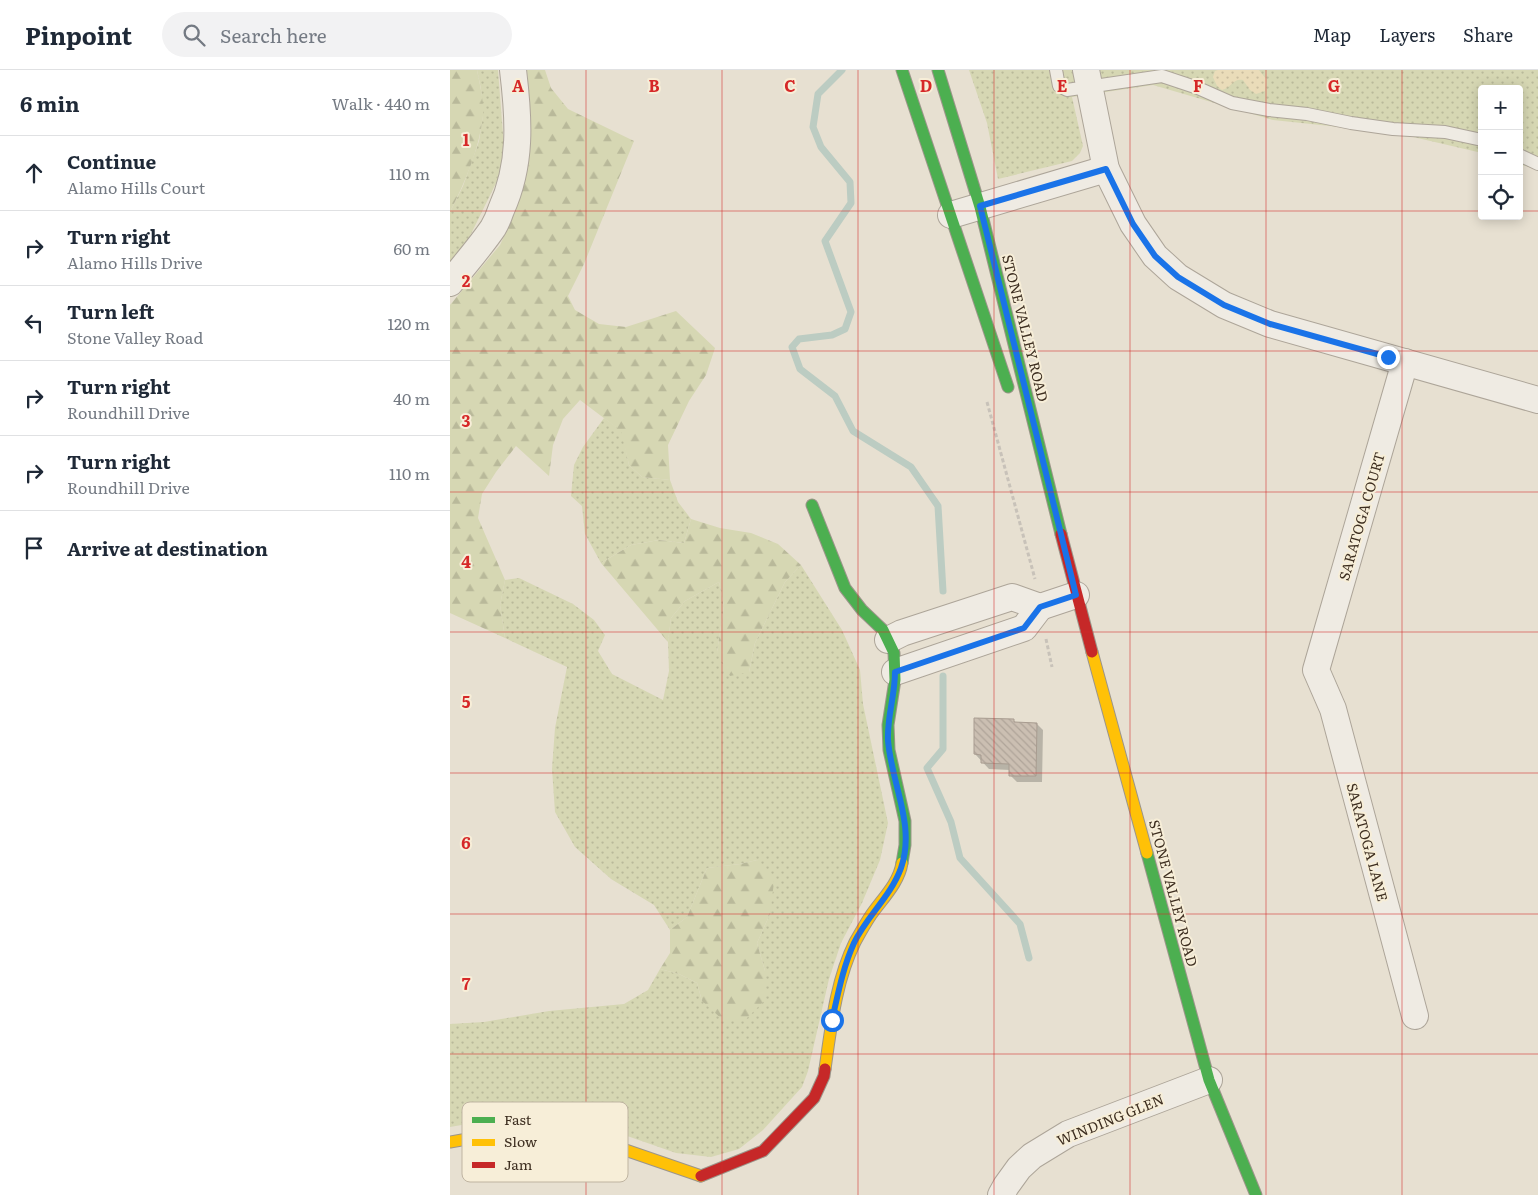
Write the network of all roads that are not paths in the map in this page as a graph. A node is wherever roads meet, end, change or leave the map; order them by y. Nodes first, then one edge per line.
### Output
1 (513, 70) edge
2 (902, 70) edge
3 (938, 70) edge
4 (1056, 70) edge
5 (1087, 79) edge
6 (1478, 139) edge
7 (1523, 158) edge
8 (1538, 164) edge
9 (1106, 169) junction
10 (980, 206) junction
11 (951, 215) junction
12 (450, 283) edge
13 (1405, 362) junction
14 (1012, 400) dead end
15 (1538, 400) edge
16 (1027, 447) dead end
17 (812, 505) dead end
18 (1076, 595) junction
19 (1040, 607) junction
20 (892, 655) junction
21 (1316, 670) joint
22 (1415, 1016) dead end
23 (1209, 1080) junction
24 (628, 1151) edge
25 (1001, 1195) edge
26 (1256, 1195) edge

1 - 12 street
2 - 11 street
3 - 10 street, STONE VALLEY ROAD
4 - 5 lane
5 - 6 lane
5 - 9 street
7 - 8 lane
9 - 10 street
9 - 13 street
10 - 11 street
10 - 18 street, STONE VALLEY ROAD
11 - 14 street
13 - 15 street
13 - 21 street, SARATOGA COURT
16 - 18 street, STONE VALLEY ROAD
17 - 20 street
18 - 19 street
18 - 23 street, STONE VALLEY ROAD
19 - 20 street
19 - 20 street
20 - 24 street
21 - 22 street, SARATOGA LANE
23 - 25 street, WINDING GLEN
23 - 26 street, STONE VALLEY ROAD

